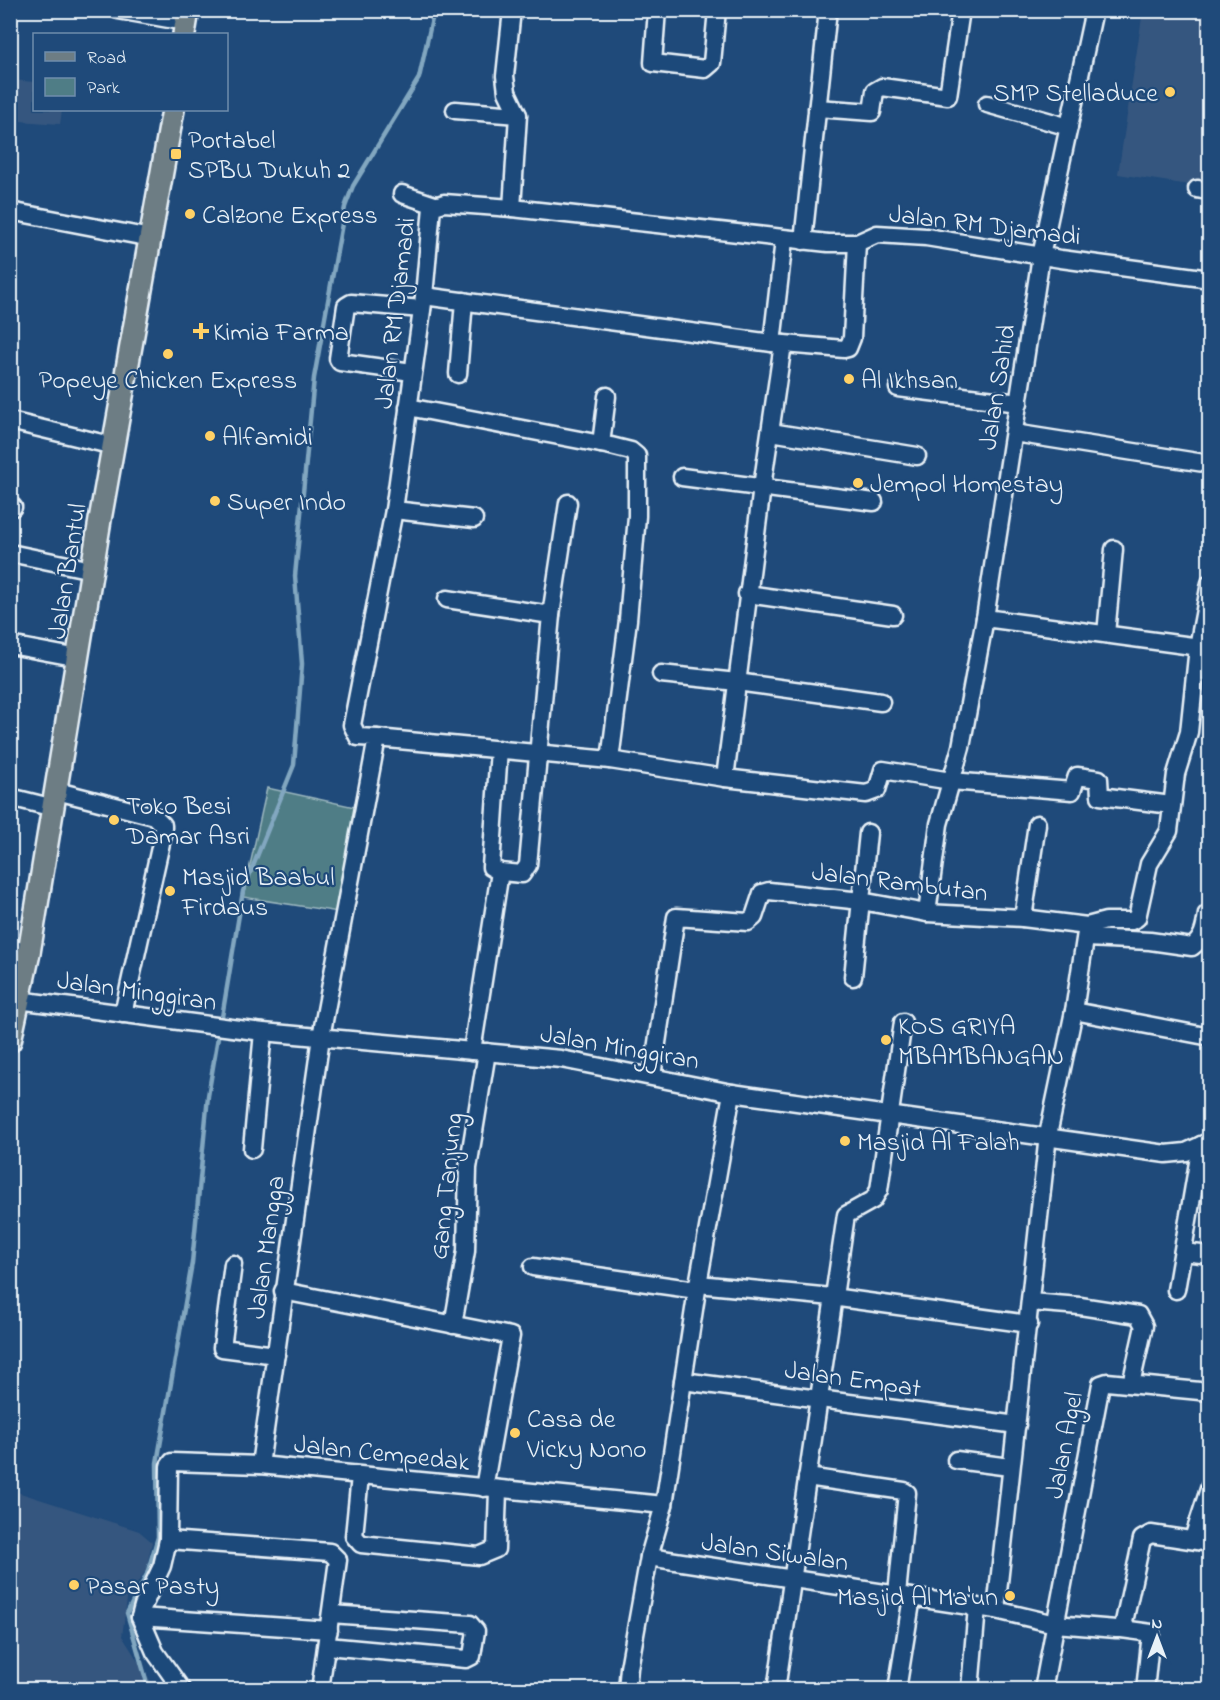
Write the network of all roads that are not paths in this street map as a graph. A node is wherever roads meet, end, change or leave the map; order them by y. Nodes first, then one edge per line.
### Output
1 (118, 10) edge
2 (512, 10) edge
3 (657, 10) edge
4 (717, 10) edge
5 (828, 10) edge
6 (961, 10) edge
7 (1094, 10) edge
8 (186, 22) edge
9 (987, 104) dead end
10 (817, 108) junction
11 (455, 110) dead end
12 (172, 111) edge
13 (518, 115) junction
14 (1069, 127) junction
15 (402, 194) dead end
16 (435, 205) junction
17 (512, 208) junction
18 (10, 211) edge
19 (150, 238) junction
20 (784, 240) junction
21 (803, 241) junction
22 (857, 243) junction
23 (1041, 256) junction
24 (1209, 279) edge
25 (464, 301) junction
26 (423, 302) junction
27 (778, 344) junction
28 (412, 372) junction
29 (458, 374) dead end
30 (898, 388) dead end
31 (607, 396) dead end
32 (1019, 403) junction
33 (408, 407) junction
34 (10, 421) edge
35 (771, 432) junction
36 (1014, 433) junction
37 (601, 444) junction
38 (114, 446) junction
39 (917, 456) dead end
40 (1209, 464) edge
41 (682, 477) dead end
42 (762, 487) junction
43 (874, 502) dead end
44 (568, 503) dead end
45 (394, 510) junction
46 (474, 519) dead end
47 (1114, 549) dead end
48 (10, 553) edge
49 (92, 570) junction
50 (1209, 583) edge
51 (747, 594) junction
52 (447, 600) dead end
53 (551, 615) junction
54 (893, 615) dead end
55 (985, 618) junction
56 (1106, 634) junction
57 (10, 645) edge
58 (1204, 648) edge
59 (79, 658) junction
60 (661, 674) dead end
61 (737, 682) junction
62 (881, 702) dead end
63 (377, 738) junction
64 (499, 749) junction
65 (539, 753) junction
66 (610, 760) junction
67 (724, 778) junction
68 (951, 780) junction
69 (10, 797) edge
70 (56, 800) junction
71 (1171, 805) junction
72 (1036, 824) dead end
73 (868, 833) dead end
74 (500, 872) junction
75 (861, 901) junction
76 (927, 913) junction
77 (1207, 914) dead end
78 (1023, 918) junction
79 (1087, 932) junction
80 (20, 950) edge
81 (853, 977) dead end
82 (18, 1000) junction
83 (1074, 1011) junction
84 (123, 1014) junction
85 (903, 1022) dead end
86 (263, 1032) junction
87 (1205, 1036) dead end
88 (321, 1037) junction
89 (10, 1041) edge
90 (479, 1052) junction
91 (652, 1076) junction
92 (732, 1093) junction
93 (889, 1115) junction
94 (1048, 1136) junction
95 (1205, 1143) edge
96 (252, 1149) dead end
97 (1183, 1252) junction
98 (1209, 1255) edge
99 (233, 1264) dead end
100 (533, 1267) dead end
101 (698, 1287) junction
102 (1176, 1290) dead end
103 (283, 1291) junction
104 (832, 1297) junction
105 (1030, 1302) junction
106 (1029, 1324) junction
107 (453, 1325) junction
108 (276, 1355) junction
109 (683, 1382) junction
110 (1131, 1384) junction
111 (1209, 1392) edge
112 (818, 1398) junction
113 (1017, 1425) junction
114 (956, 1461) dead end
115 (260, 1465) junction
116 (1010, 1467) junction
117 (360, 1476) junction
118 (807, 1477) junction
119 (1209, 1486) edge
120 (491, 1489) junction
121 (664, 1505) junction
122 (168, 1540) junction
123 (1201, 1541) edge
124 (649, 1557) junction
125 (791, 1579) junction
126 (904, 1595) junction
127 (977, 1607) junction
128 (996, 1610) junction
129 (141, 1617) junction
130 (1055, 1624) junction
131 (1122, 1629) junction
132 (329, 1630) junction
133 (182, 1689) edge
134 (320, 1689) edge
135 (627, 1689) edge
136 (776, 1689) edge
137 (897, 1689) edge
138 (970, 1689) edge
139 (1043, 1689) edge
140 (1145, 1689) edge

1 - 8 street
2 - 13 street
3 - 4 street
5 - 10 street
6 - 10 street
7 - 14 street, Jalan Sahid
9 - 14 street
10 - 21 street
11 - 13 street
12 - 19 main road, Jalan Bantul
13 - 17 street
14 - 23 street, Jalan Sahid
15 - 16 street
16 - 17 street, Jalan RM Djamadi
16 - 26 street, Jalan RM Djamadi
17 - 20 street, Jalan RM Djamadi
18 - 19 street
19 - 38 main road, Jalan Bantul
20 - 21 street, Jalan RM Djamadi
20 - 27 street
21 - 22 street, Jalan RM Djamadi
22 - 23 street, Jalan RM Djamadi
22 - 27 street
23 - 24 street, Jalan RM Djamadi
23 - 32 street, Jalan Sahid
25 - 26 street
25 - 27 street
25 - 29 street
26 - 28 street, Jalan RM Djamadi
26 - 28 street
27 - 35 street
28 - 33 street, Jalan RM Djamadi
30 - 32 street
31 - 37 street
32 - 36 street, Jalan Sahid
33 - 37 street
33 - 45 street, Jalan RM Djamadi
34 - 38 street
35 - 39 street
35 - 42 street
36 - 40 street
36 - 55 street, Jalan Sahid
37 - 66 street
38 - 49 main road, Jalan Bantul
41 - 42 street
42 - 43 street
42 - 51 street
44 - 53 street
45 - 46 street
45 - 63 street, Jalan RM Djamadi
47 - 56 street
48 - 49 street
49 - 59 main road, Jalan Bantul
50 - 58 street
51 - 54 street
51 - 61 street
52 - 53 street
53 - 65 street
55 - 56 street
55 - 68 street, Jalan Sahid
56 - 58 street
57 - 59 street
58 - 71 street
59 - 70 main road, Jalan Bantul
60 - 61 street
61 - 62 street
61 - 67 street
63 - 64 street
63 - 88 street
64 - 65 street
64 - 74 street
65 - 66 street
65 - 74 street
66 - 67 street
67 - 68 street
68 - 71 street
68 - 76 street, Jalan Sahid
69 - 70 street
70 - 80 main road, Jalan Bantul
70 - 84 street
71 - 79 street
72 - 78 street
73 - 75 street
74 - 90 street, Gang Tanjung
75 - 76 street, Jalan Rambutan
75 - 81 street
75 - 91 street, Jalan Rambutan
76 - 78 street, Jalan Rambutan
77 - 79 street
78 - 79 street, Jalan Rambutan
79 - 83 street
80 - 82 main road, Jalan Bantul
82 - 84 street, Jalan Minggiran
82 - 89 main road, Jalan Bantul
83 - 87 street
83 - 94 street
84 - 86 street, Jalan Minggiran
85 - 93 street
86 - 88 street, Jalan Minggiran
86 - 96 street
88 - 90 street, Jalan Minggiran
88 - 103 street, Jalan Mangga
90 - 91 street, Jalan Minggiran
90 - 107 street, Gang Tanjung
91 - 92 street, Jalan Minggiran
92 - 93 street, Jalan Minggiran
92 - 101 street
93 - 94 street, Jalan Minggiran
93 - 104 street
94 - 95 street, Jalan Minggiran
94 - 105 street
95 - 97 street
97 - 98 street
97 - 102 street
99 - 108 street
100 - 101 street
101 - 104 street
101 - 109 street
103 - 107 street
103 - 108 street, Jalan Mangga
104 - 106 street
104 - 112 street
105 - 106 street
105 - 110 street
106 - 113 street
107 - 120 street
108 - 115 street, Jalan Mangga
109 - 112 street, Jalan Empat
109 - 121 street
110 - 111 street, Jalan Agel
110 - 130 street, Jalan Agel
112 - 113 street, Jalan Empat
112 - 118 street
113 - 116 street
114 - 116 street
115 - 117 street, Jalan Cempedak
115 - 122 street, Jalan Cempedak
116 - 128 street
117 - 120 street, Jalan Cempedak
117 - 120 street
118 - 125 street
118 - 126 street
119 - 123 street
120 - 121 street, Jalan Cempedak
121 - 124 street
122 - 129 street
122 - 132 street
123 - 131 street
124 - 125 street, Jalan Siwalan
124 - 135 street
125 - 126 street, Jalan Siwalan
125 - 136 street
126 - 127 street, Jalan Siwalan
126 - 137 street
127 - 128 street, Jalan Siwalan
127 - 138 street
128 - 130 street, Jalan Siwalan
129 - 132 street
129 - 133 street
130 - 131 street, Jalan Siwalan
130 - 139 street, Jalan Agel
131 - 140 street, Jalan Siwalan
132 - 132 street
132 - 134 street

